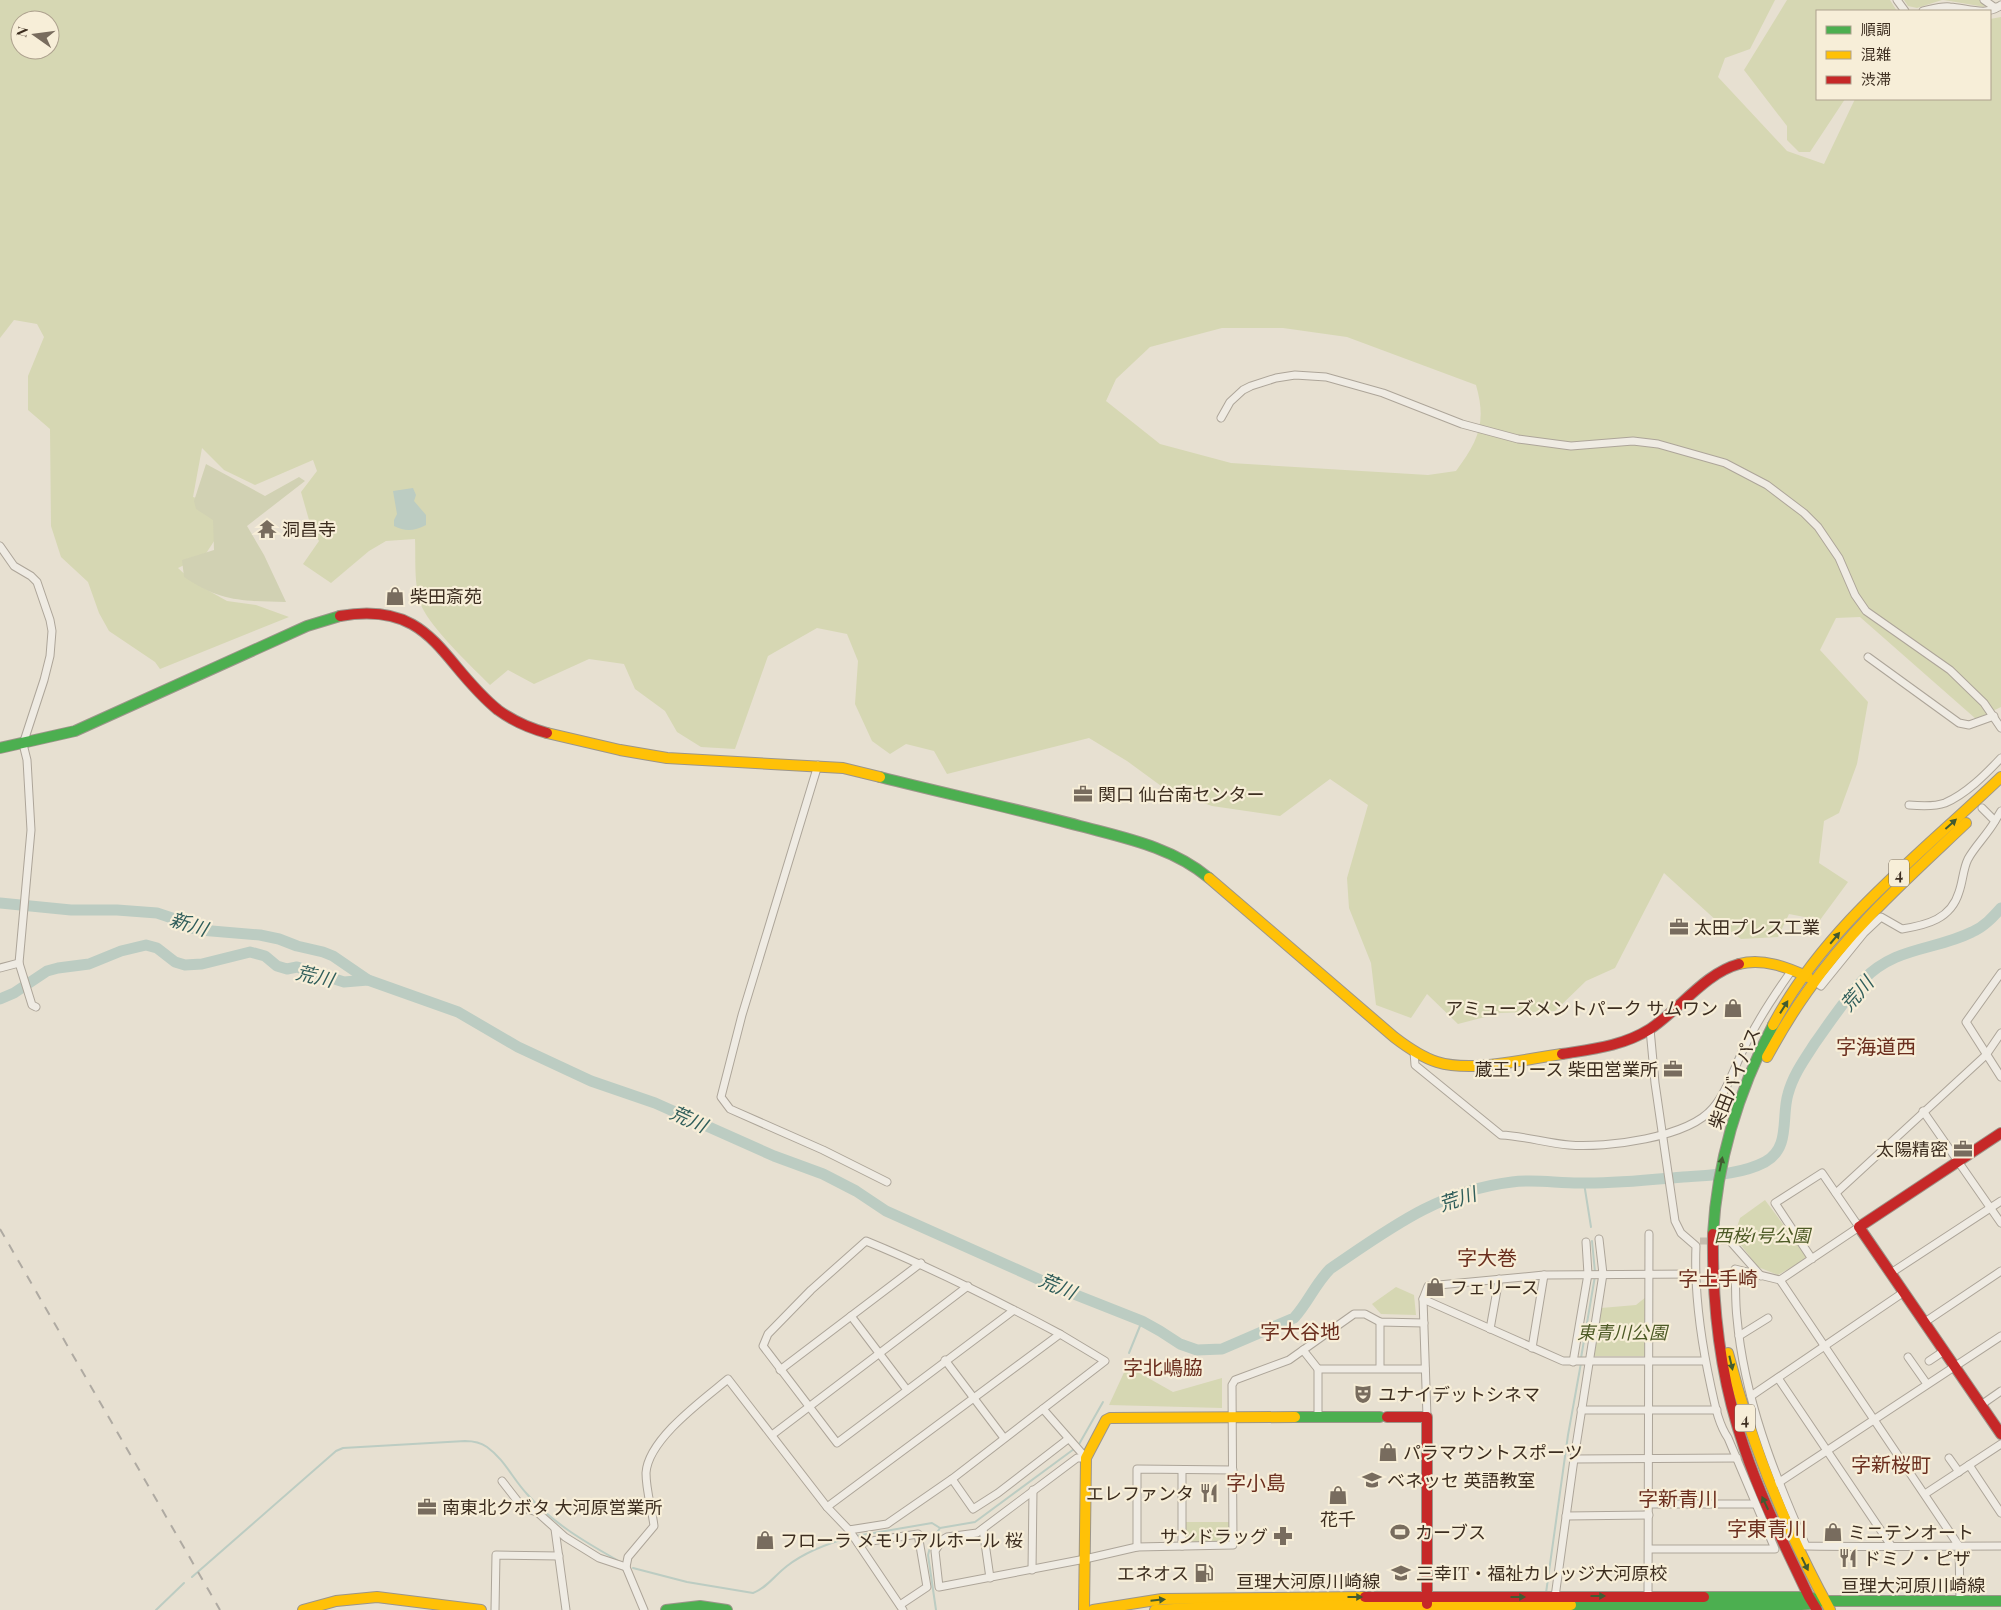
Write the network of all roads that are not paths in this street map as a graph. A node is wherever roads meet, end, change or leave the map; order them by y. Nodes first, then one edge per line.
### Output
1 (1984, 0) edge
2 (2000, 6) edge
3 (1928, 10) edge
4 (1966, 10) edge
5 (1221, 418) dead end
6 (0, 546) edge
7 (1868, 657) dead end
8 (1994, 716) junction
9 (2001, 728) edge
10 (24, 744) junction
11 (0, 748) edge
12 (2001, 758) edge
13 (818, 765) junction
14 (2001, 777) edge
15 (2001, 790) edge
16 (1909, 805) dead end
17 (1982, 808) junction
18 (2001, 811) edge
19 (1995, 821) junction
20 (20, 965) junction
21 (0, 968) edge
22 (1792, 970) junction
23 (2001, 973) edge
24 (1809, 978) junction
25 (34, 1006) dead end
26 (1650, 1029) junction
27 (2001, 1033) edge
28 (1414, 1052) junction
29 (1986, 1055) junction
30 (2001, 1076) edge
31 (1923, 1111) junction
32 (2001, 1133) edge
33 (1662, 1134) junction
34 (1958, 1161) junction
35 (887, 1182) dead end
36 (1836, 1193) junction
37 (2001, 1201) edge
38 (1990, 1208) junction
39 (1719, 1211) junction
40 (2001, 1223) edge
41 (1859, 1227) junction
42 (1649, 1234) dead end
43 (1599, 1239) dead end
44 (1730, 1241) dead end
45 (1586, 1242) dead end
46 (1812, 1259) junction
47 (921, 1263) junction
48 (2001, 1271) edge
49 (1891, 1273) junction
50 (1544, 1274) junction
51 (1590, 1274) junction
52 (1601, 1274) junction
53 (1649, 1274) junction
54 (1695, 1274) junction
55 (1761, 1276) junction
56 (1499, 1279) junction
57 (1780, 1280) junction
58 (968, 1286) junction
59 (1904, 1292) junction
60 (1423, 1299) junction
61 (1014, 1310) junction
62 (851, 1316) junction
63 (1768, 1318) dead end
64 (1380, 1322) junction
65 (1925, 1322) junction
66 (1424, 1323) junction
67 (1490, 1329) junction
68 (1060, 1334) junction
69 (1739, 1336) junction
70 (2001, 1336) edge
71 (1825, 1346) junction
72 (1532, 1348) junction
73 (1303, 1350) junction
74 (1944, 1351) junction
75 (879, 1354) junction
76 (1908, 1357) dead end
77 (945, 1360) junction
78 (1649, 1361) junction
79 (1706, 1361) junction
80 (1929, 1361) dead end
81 (1574, 1362) junction
82 (1586, 1362) junction
83 (1954, 1366) junction
84 (1380, 1368) junction
85 (1318, 1369) junction
86 (1425, 1369) junction
87 (780, 1370) junction
88 (1778, 1378) junction
89 (1927, 1384) junction
90 (907, 1390) junction
91 (2001, 1391) edge
92 (1751, 1396) junction
93 (974, 1397) junction
94 (1981, 1405) junction
95 (808, 1407) junction
96 (1043, 1409) junction
97 (1581, 1410) junction
98 (1716, 1410) junction
99 (1649, 1411) junction
100 (1318, 1416) junction
101 (1233, 1417) junction
102 (1427, 1417) junction
103 (1874, 1419) junction
104 (2001, 1434) edge
105 (772, 1435) junction
106 (1004, 1438) junction
107 (1068, 1439) junction
108 (2001, 1444) edge
109 (1826, 1451) junction
110 (1083, 1455) junction
111 (1737, 1458) junction
112 (1949, 1458) dead end
113 (1574, 1459) junction
114 (1649, 1459) junction
115 (1969, 1465) junction
116 (1182, 1470) junction
117 (1234, 1470) junction
118 (1959, 1472) junction
119 (952, 1479) junction
120 (502, 1481) dead end
121 (1778, 1483) junction
122 (1033, 1490) junction
123 (1925, 1494) junction
124 (1649, 1504) junction
125 (1754, 1504) junction
126 (827, 1507) junction
127 (2001, 1512) edge
128 (1649, 1515) junction
129 (1566, 1516) junction
130 (555, 1529) junction
131 (983, 1529) junction
132 (850, 1532) junction
133 (857, 1542) junction
134 (1182, 1546) junction
135 (1960, 1546) junction
136 (2001, 1546) edge
137 (1137, 1547) junction
138 (1892, 1547) junction
139 (1649, 1549) junction
140 (559, 1556) junction
141 (1085, 1559) junction
142 (626, 1567) junction
143 (1032, 1570) junction
144 (990, 1578) junction
145 (1547, 1600) junction
146 (1648, 1601) junction
147 (1960, 1601) junction
148 (2001, 1601) edge
149 (1233, 1604) edge
150 (1427, 1604) edge
151 (1813, 1604) edge
152 (1827, 1605) edge
153 (902, 1608) edge
154 (1683, 1608) edge
155 (303, 1610) edge
156 (481, 1610) edge
157 (495, 1610) edge
158 (566, 1610) edge
159 (644, 1610) edge
160 (666, 1610) edge
161 (727, 1610) edge
162 (1084, 1610) edge
163 (1092, 1610) edge
164 (1155, 1610) edge

1 - 2 street
3 - 4 street
5 - 8 street
6 - 10 street
7 - 8 street
8 - 9 street
10 - 11 main road
10 - 13 main road
10 - 20 street
12 - 16 street
13 - 28 main road
13 - 35 street
24 -> 14 main road, 柴田バイパス / 4
15 - 17 main road, 柴田バイパス / 4
17 - 19 street
17 - 24 main road, 柴田バイパス / 4
18 - 19 street
19 - 24 street
20 - 21 street
20 - 25 street
22 - 24 main road
22 - 26 main road
22 - 33 street
23 - 29 street
24 - 39 main road, 柴田バイパス / 4
39 -> 24 main road, 柴田バイパス / 4
26 - 28 main road
26 - 33 street
27 - 29 street
28 - 33 street
29 - 30 street
29 - 31 street
31 - 34 street
31 - 36 street
32 - 34 main road
33 - 54 street
34 - 38 street
34 - 41 main road
36 - 41 street
36 - 46 street
37 - 38 street
38 - 40 street
38 - 49 street
151 -> 39 main road, 柴田バイパス / 4
39 -> 152 main road, 柴田バイパス / 4
41 - 46 street
41 - 49 main road
42 - 53 street
43 - 52 street
44 - 55 street
45 - 51 street
46 - 57 street
47 - 58 street
47 - 62 street
47 - 87 street
48 - 65 street
49 - 59 main road
50 - 51 street
50 - 56 street
50 - 72 street
51 - 52 street
51 - 81 street
52 - 53 street
52 - 82 street
53 - 54 street
53 - 78 street
54 - 79 street
55 - 57 street
55 - 69 street
56 - 60 street
56 - 67 street
57 - 71 street
58 - 61 street
58 - 75 street
59 - 65 main road
59 - 71 street
60 - 66 street
60 - 67 street
61 - 68 street
61 - 77 street
62 - 75 street
62 - 87 street
63 - 69 street
64 - 66 street
64 - 73 street
64 - 84 street
65 - 74 main road
66 - 86 street
67 - 72 street
68 - 93 street
68 - 96 street
69 - 92 street
70 - 83 street
71 - 88 street
71 - 103 street
72 - 81 street
73 - 85 street
73 - 101 street
74 - 80 street
74 - 83 main road
75 - 90 street
75 - 95 street
76 - 89 street
77 - 90 street
77 - 93 street
78 - 79 street
78 - 82 street
78 - 99 street
79 - 98 street
81 - 82 street
82 - 97 street
83 - 89 street
83 - 94 main road
84 - 85 street
84 - 86 street
85 - 100 street
86 - 102 street
87 - 95 street
88 - 92 street
88 - 109 street
89 - 103 street
90 - 95 street
91 - 94 street
92 - 121 street
93 - 106 street
93 - 126 street
94 - 104 main road
95 - 105 street
96 - 106 street
96 - 107 street
97 - 99 street
97 - 113 street
98 - 99 street
98 - 111 street
99 - 114 street
100 - 101 main road
100 - 102 main road
101 - 110 main road
101 - 117 street
102 - 150 main road
103 - 109 street
103 - 123 street
105 - 126 street
105 - 142 street
106 - 119 street
107 - 110 street
107 - 119 street
108 - 115 street
109 - 121 street
109 - 138 street
110 - 122 street
110 - 141 main road
111 - 114 street
111 - 125 street
112 - 118 street
113 - 114 street
113 - 129 street
114 - 124 street
115 - 118 street
115 - 127 street
116 - 117 street
116 - 134 street
116 - 137 street
117 - 134 street
118 - 123 street
119 - 132 street
120 - 130 street
121 - 138 street
122 - 131 street
122 - 143 street
123 - 135 street
124 - 125 street
124 - 128 street
125 - 139 street
126 - 132 street
128 - 129 street
128 - 139 street
129 - 145 street
130 - 140 street
130 - 142 street
131 - 144 street
131 - 144 street
132 - 133 street
133 - 153 street
133 - 153 street
134 - 137 street
135 - 136 street
135 - 138 street
135 - 147 street
137 - 141 street
139 - 146 street
140 - 157 street
140 - 158 street
141 - 143 street
141 - 162 main road
142 - 159 street
143 - 144 street
145 - 146 main road, 亘理大河原川崎線
145 - 150 main road, 亘理大河原川崎線
146 - 151 main road, 亘理大河原川崎線
146 - 154 main road, 亘理大河原川崎線
147 - 148 main road, 亘理大河原川崎線
147 - 152 main road, 亘理大河原川崎線
149 - 150 main road, 亘理大河原川崎線
163 -> 149 main road, 亘理大河原川崎線
149 - 164 main road, 亘理大河原川崎線
151 - 152 main road, 亘理大河原川崎線
151 - 154 main road, 亘理大河原川崎線
155 - 156 main road
160 - 161 main road

